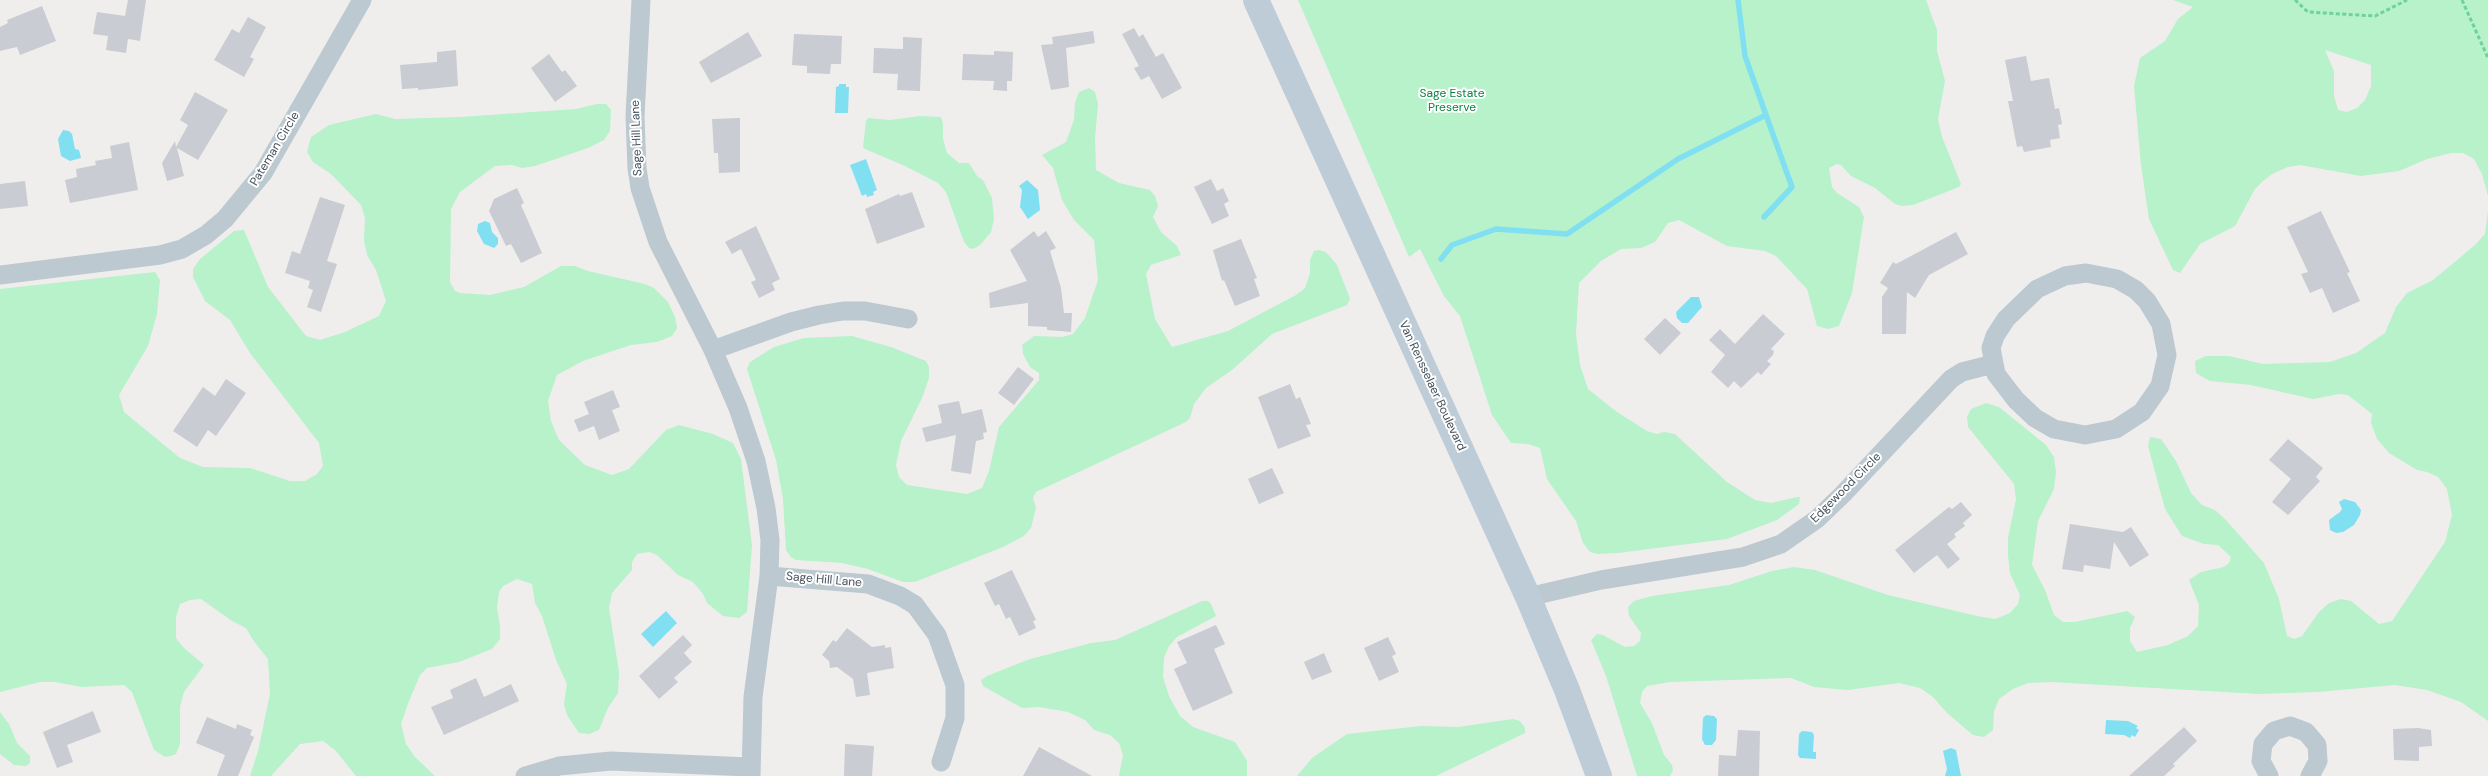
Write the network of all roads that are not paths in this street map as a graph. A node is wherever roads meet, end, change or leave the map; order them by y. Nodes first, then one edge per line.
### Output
1 (362, 0) edge
2 (641, 0) edge
3 (1256, 0) edge
4 (0, 275) edge
5 (908, 319) dead end
6 (713, 350) junction
7 (1993, 364) junction
8 (769, 576) junction
9 (1528, 597) junction
10 (941, 762) dead end
11 (750, 771) edge
12 (525, 776) edge
13 (1599, 776) edge
14 (2269, 776) edge
15 (2310, 776) edge

1 - 4 street, Pateman Circle
2 - 6 street, Sage Hill Lane
3 - 9 main road, Van Rensselaer Boulevard
5 - 6 street
6 - 8 street, Sage Hill Lane
7 - 7 street
7 - 9 street, Edgewood Circle
8 - 10 street, Sage Hill Lane
8 - 11 street, Sage Hill Lane
9 - 13 main road, Van Rensselaer Boulevard
11 - 12 street
14 - 15 street

